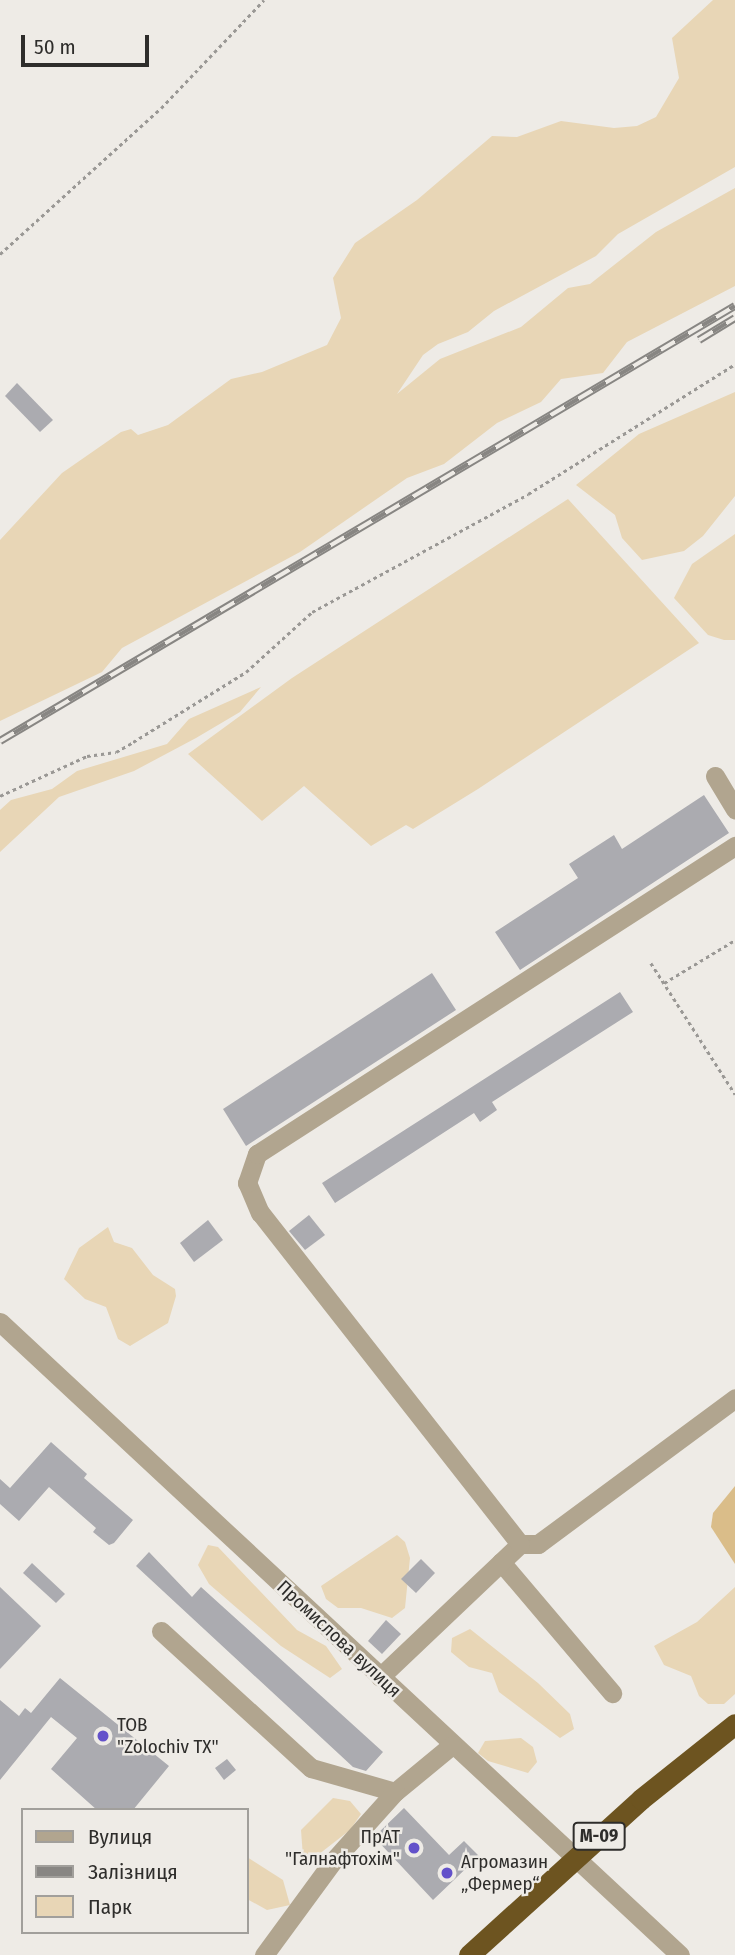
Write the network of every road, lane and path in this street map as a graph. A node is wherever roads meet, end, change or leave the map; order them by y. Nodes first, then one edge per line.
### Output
1 (264, 0) edge
2 (0, 254) edge
3 (735, 364) edge
4 (715, 776) dead end
5 (0, 796) edge
6 (735, 809) edge
7 (735, 846) edge
8 (735, 940) edge
9 (651, 964) dead end
10 (663, 983) junction
11 (735, 1094) edge
12 (0, 1322) edge
13 (735, 1398) edge
14 (520, 1544) junction
15 (501, 1562) junction
16 (161, 1631) dead end
17 (380, 1677) junction
18 (612, 1693) dead end
19 (735, 1724) edge
20 (452, 1745) junction
21 (396, 1792) junction
22 (573, 1859) junction
23 (264, 1955) edge
24 (468, 1955) edge
25 (680, 1955) edge

1 - 2 path
3 - 5 path
4 - 6 street
7 - 14 street
8 - 10 path
9 - 10 path
10 - 11 path
12 - 17 street, Промислова вулиця
13 - 14 street
14 - 15 street
15 - 17 street
15 - 18 street
16 - 21 street
17 - 20 street, Промислова вулиця
19 - 22 highway, М-09
20 - 21 street
20 - 22 street, Промислова вулиця
21 - 23 street
22 - 24 highway, М-09
22 - 25 street, Промислова вулиця

